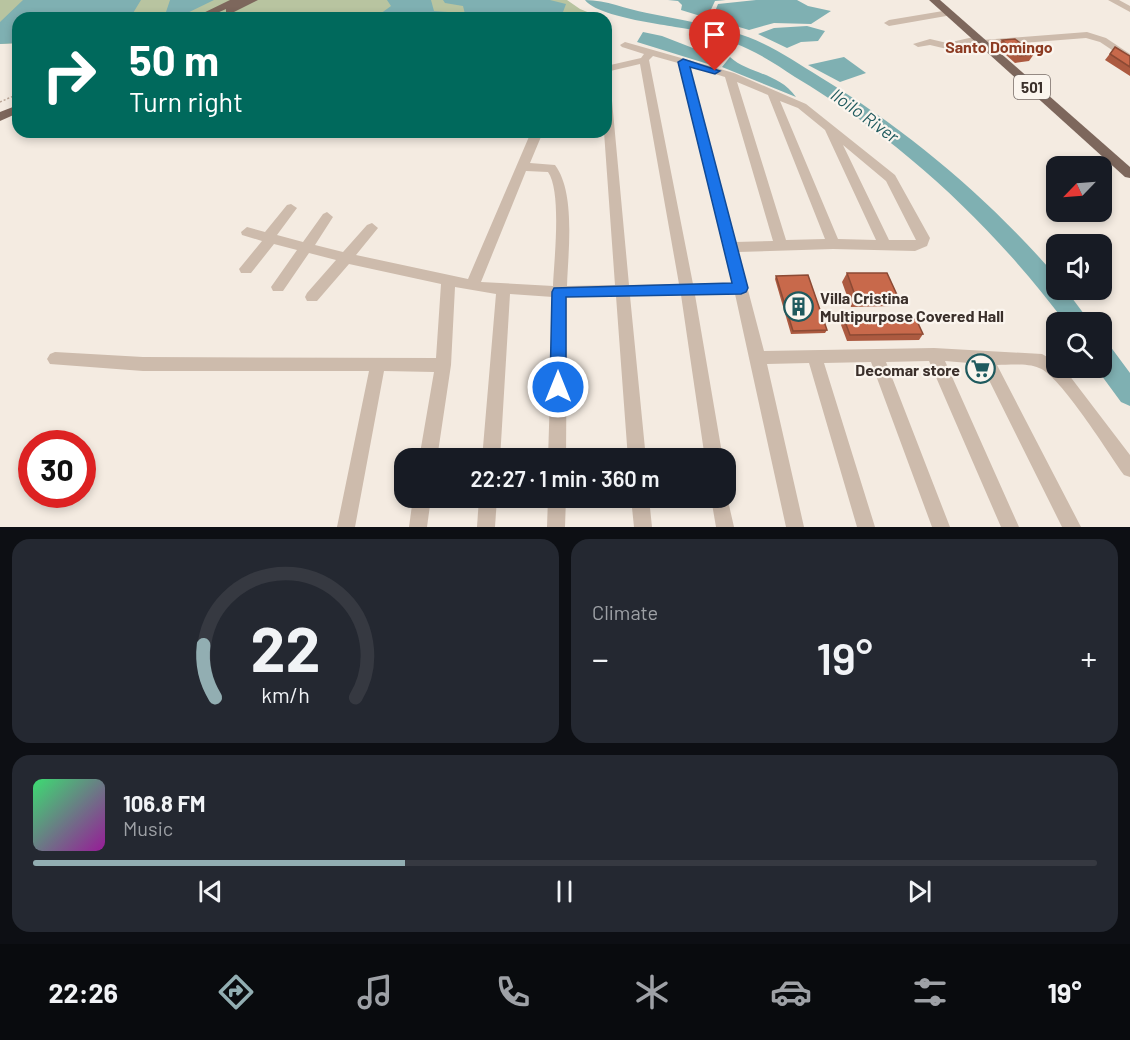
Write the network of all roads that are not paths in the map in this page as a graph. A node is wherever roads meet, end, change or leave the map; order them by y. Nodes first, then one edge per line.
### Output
1 (238, 0) edge
2 (253, 0) edge
3 (934, 0) edge
4 (1112, 0) edge
5 (1130, 9) edge
6 (211, 12) edge
7 (227, 12) edge
8 (949, 13) junction
9 (890, 23) dead end
10 (980, 41) junction
11 (918, 44) dead end
12 (625, 45) dead end
13 (647, 57) junction
14 (1130, 59) edge
15 (683, 62) junction
16 (612, 67) edge
17 (730, 75) junction
18 (772, 93) junction
19 (828, 126) junction
20 (534, 138) edge
21 (610, 138) edge
22 (522, 167) junction
23 (1130, 174) edge
24 (291, 208) dead end
25 (327, 217) dead end
26 (372, 228) dead end
27 (247, 232) dead end
28 (269, 238) junction
29 (833, 244) junction
30 (781, 245) junction
31 (885, 245) junction
32 (305, 247) junction
33 (730, 247) junction
34 (346, 258) junction
35 (246, 269) dead end
36 (448, 281) junction
37 (472, 286) junction
38 (278, 287) dead end
39 (687, 288) junction
40 (741, 288) junction
41 (502, 290) junction
42 (624, 291) junction
43 (559, 292) junction
44 (312, 297) dead end
45 (934, 354) junction
46 (876, 355) junction
47 (815, 357) junction
48 (758, 358) junction
49 (55, 359) dead end
50 (986, 359) junction
51 (443, 364) junction
52 (378, 365) junction
53 (430, 448) edge
54 (492, 448) edge
55 (557, 448) edge
56 (636, 448) edge
57 (712, 448) edge
58 (1130, 469) edge
59 (421, 508) edge
60 (487, 508) edge
61 (557, 508) edge
62 (641, 508) edge
63 (722, 508) edge
64 (346, 527) edge
65 (418, 527) edge
66 (486, 527) edge
67 (556, 527) edge
68 (643, 527) edge
69 (725, 527) edge
70 (795, 527) edge
71 (866, 527) edge
72 (941, 527) edge
73 (1010, 527) edge
74 (1072, 527) edge

1 - 6 main road
2 - 7 main road
3 - 8 main road, 501
4 - 5 street
8 - 9 street
8 - 10 main road, 501
10 - 11 street
10 - 14 street
10 - 23 main road, 501
12 - 13 street
13 - 15 street
13 - 16 street
13 - 39 street
15 - 17 street
15 - 33 street
17 - 18 street
17 - 30 street
18 - 19 street
18 - 29 street
19 - 31 street
19 - 31 street
20 - 22 street
21 - 42 street
22 - 37 street
22 - 43 street
24 - 28 street
25 - 32 street
26 - 34 street
27 - 28 street
28 - 32 street
28 - 35 street
29 - 30 street
29 - 31 street
30 - 33 street
32 - 34 street
32 - 38 street
33 - 40 street
34 - 36 street
34 - 44 street
36 - 37 street
36 - 51 street
37 - 41 street
39 - 40 street
39 - 42 street
39 - 57 street
40 - 48 street
41 - 43 street
41 - 54 street
42 - 43 street
42 - 56 street
43 - 55 street
45 - 46 street
45 - 50 street
45 - 73 street
46 - 47 street
46 - 72 street
47 - 48 street
47 - 71 street
48 - 70 street
49 - 52 street
50 - 58 street
50 - 74 street
51 - 52 street
51 - 53 street
52 - 64 street
59 - 65 street
60 - 66 street
61 - 67 street
62 - 68 street
63 - 69 street

